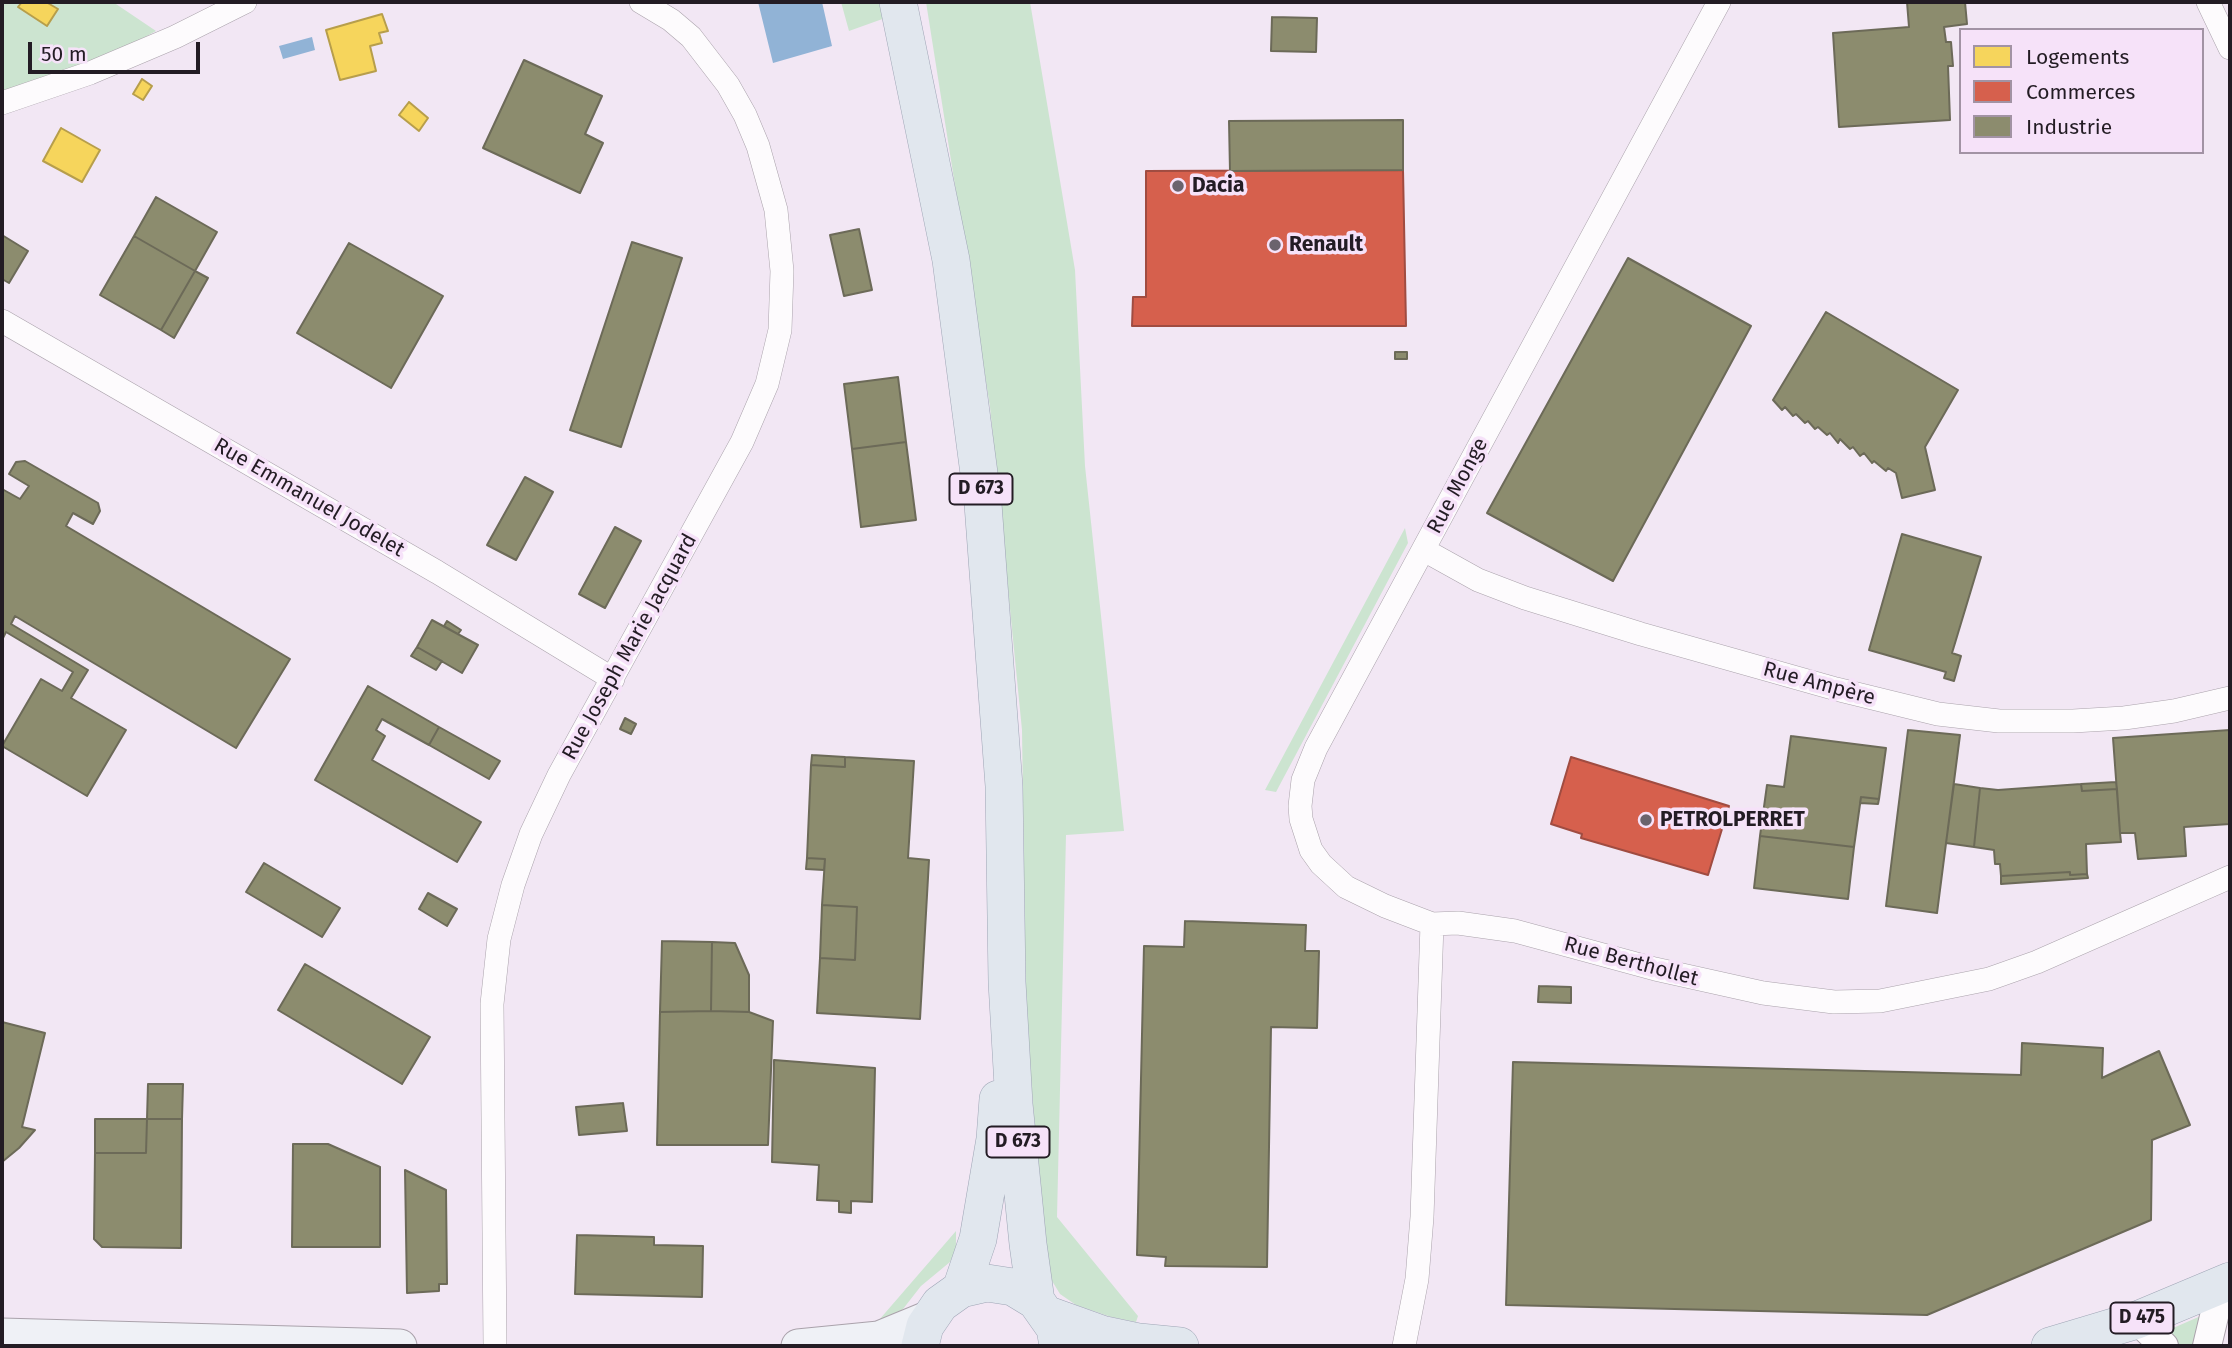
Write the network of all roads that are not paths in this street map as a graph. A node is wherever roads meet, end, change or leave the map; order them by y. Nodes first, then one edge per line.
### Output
1 (245, 2) edge
2 (641, 2) edge
3 (898, 2) edge
4 (1719, 2) edge
5 (2208, 2) edge
6 (2230, 48) edge
7 (2, 103) edge
8 (2, 321) edge
9 (1424, 550) junction
10 (613, 679) junction
11 (2230, 698) edge
12 (2230, 877) edge
13 (1432, 924) junction
14 (1007, 982) junction
15 (2230, 1281) edge
16 (961, 1289) junction
17 (2137, 1320) junction
18 (1048, 1321) edge
19 (925, 1332) edge
20 (2, 1335) edge
21 (257, 1344) edge
22 (400, 1346) edge
23 (495, 1346) edge
24 (798, 1346) edge
25 (1180, 1346) edge
26 (1404, 1346) edge
27 (2050, 1346) edge
28 (2164, 1346) edge
29 (2207, 1346) edge

1 - 7 street
2 - 10 street, Rue Joseph Marie Jacquard
3 - 14 main road, D 673
4 - 9 street, Rue Monge
5 - 6 street
8 - 10 street, Rue Emmanuel Jodelet
9 - 11 street, Rue Ampère
9 - 13 street, Rue Monge
10 - 23 street, Rue Joseph Marie Jacquard
12 - 13 street, Rue Berthollet
13 - 26 street
14 - 16 main road, D 673
14 - 18 main road, D 673
15 - 17 main road, D 475
15 - 29 street
16 - 18 main road
16 - 19 main road
17 - 27 main road, D 475
17 - 28 street
18 - 25 main road
19 - 24 main road
20 - 21 main road
21 - 22 main road

